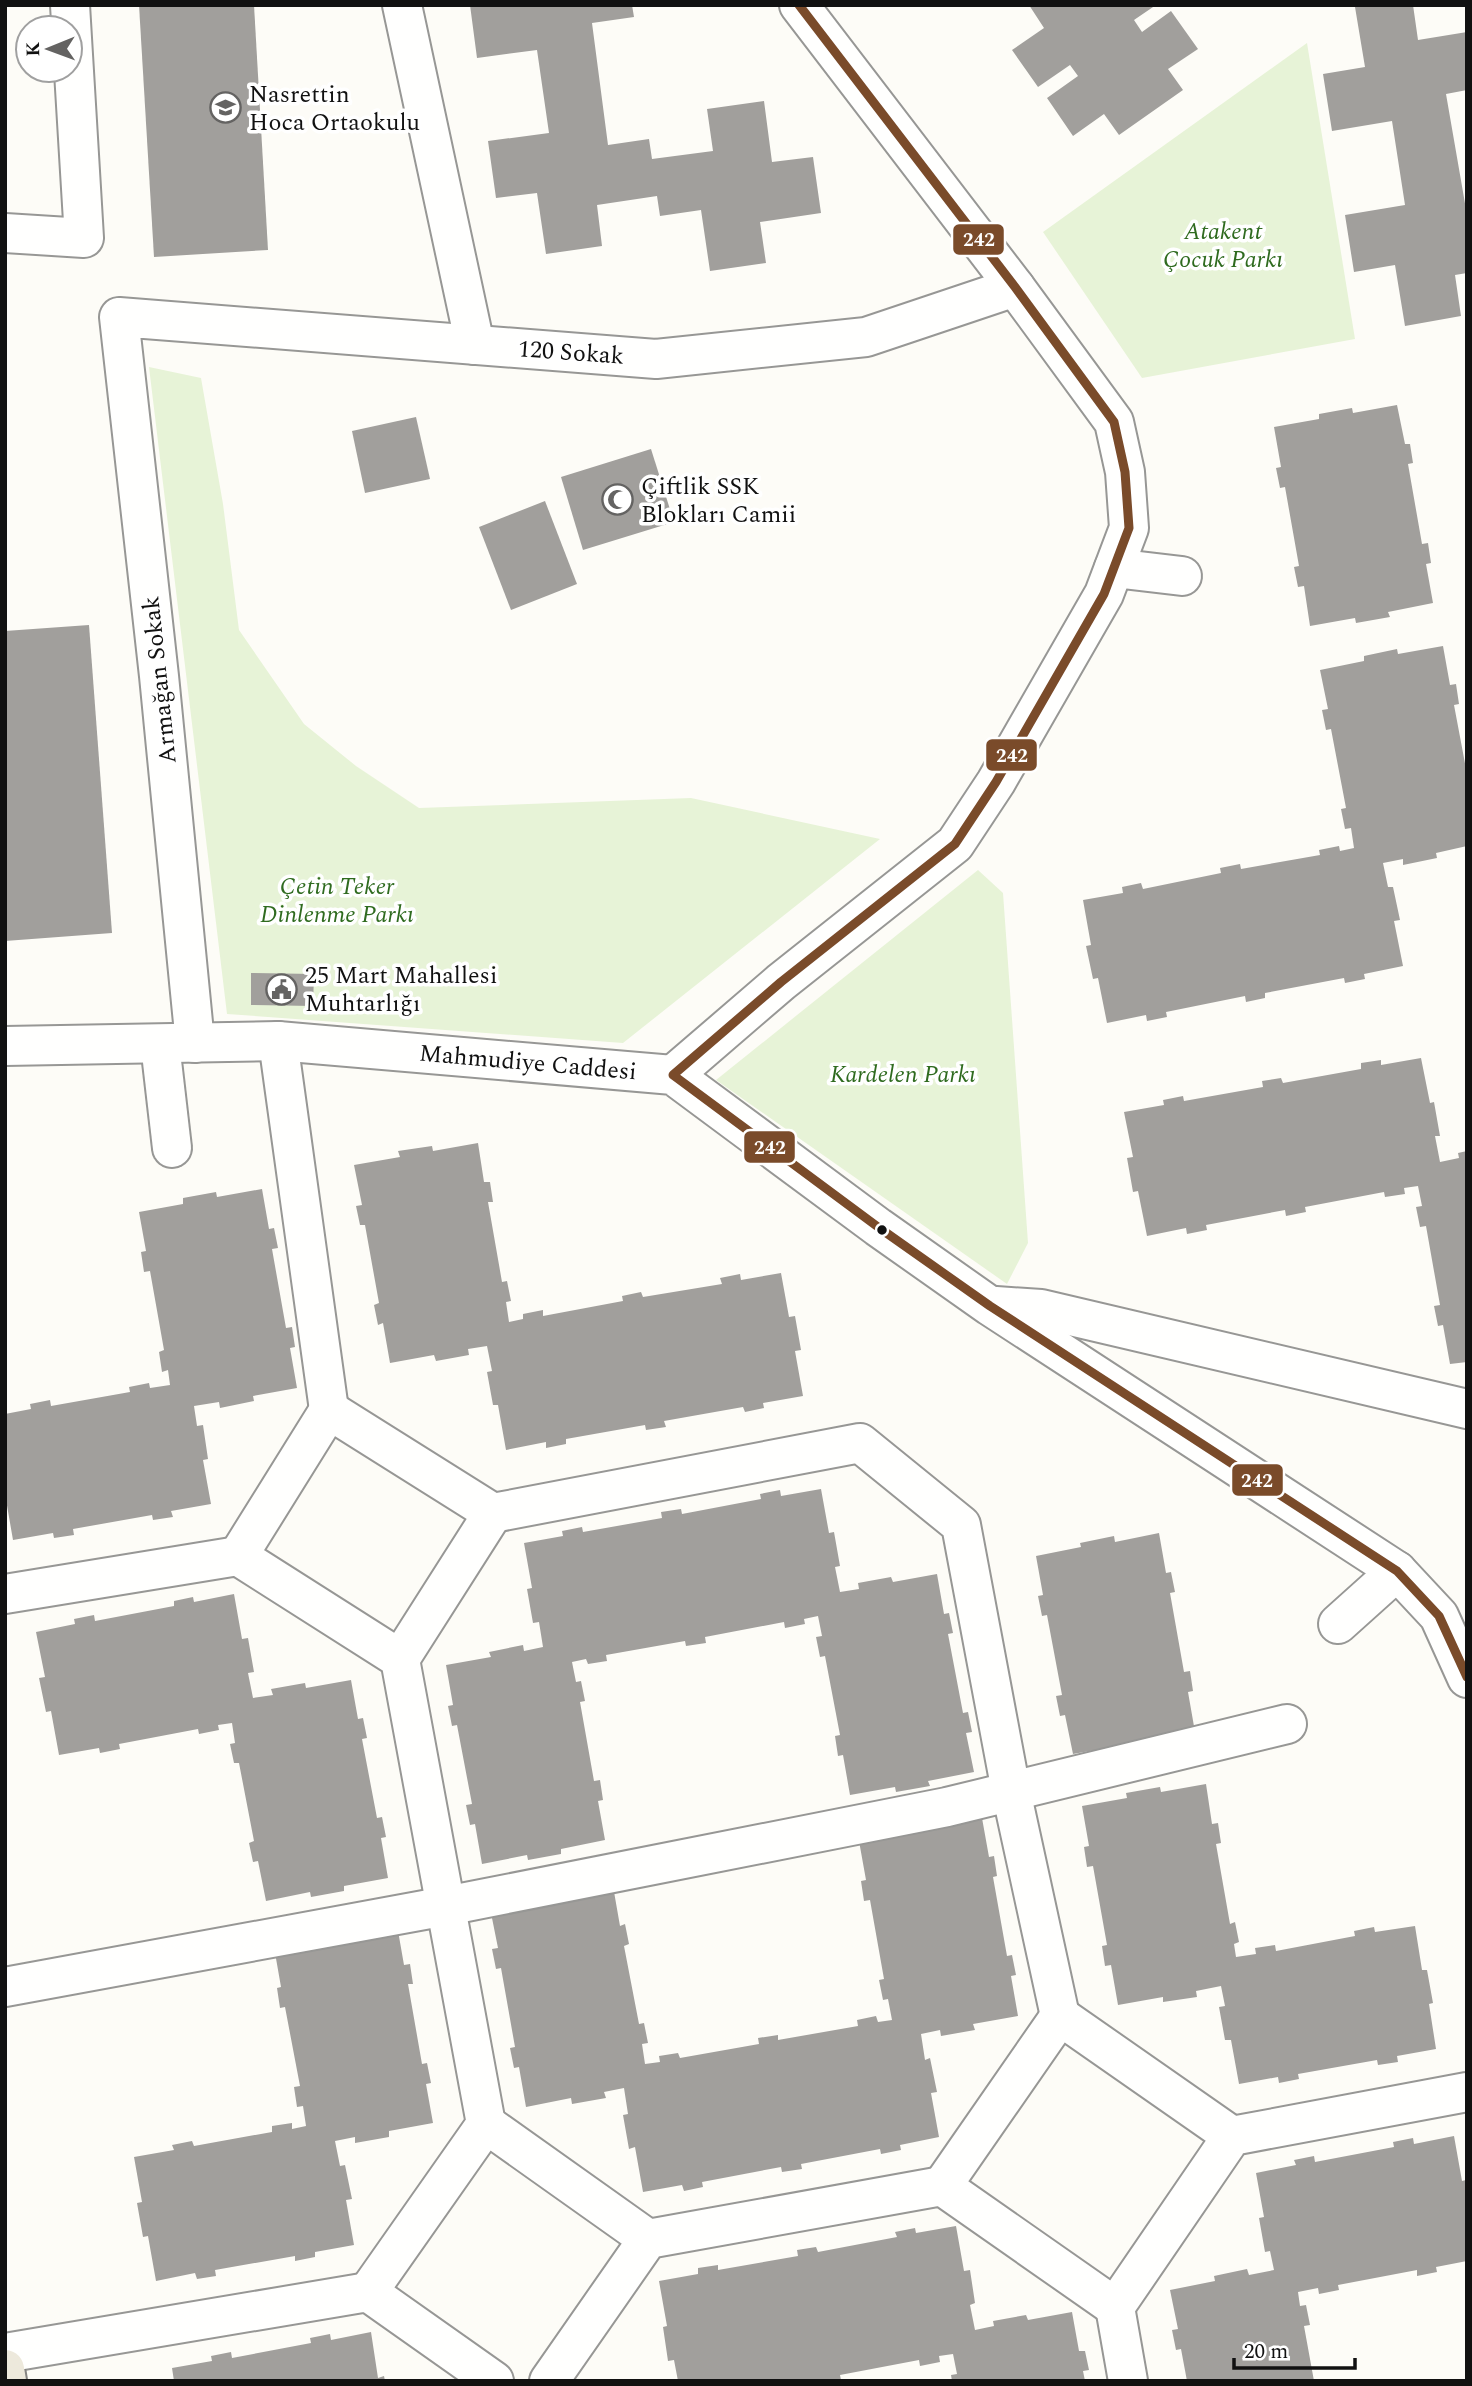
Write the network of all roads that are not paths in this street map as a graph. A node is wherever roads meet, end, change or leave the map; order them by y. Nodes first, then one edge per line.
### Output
1 (70, 5) edge
2 (402, 5) edge
3 (799, 5) edge
4 (5, 233) edge
5 (1015, 287) junction
6 (119, 317) joint
7 (475, 345) junction
8 (1114, 568) junction
9 (1182, 576) dead end
10 (278, 1041) junction
11 (178, 1043) junction
12 (5, 1046) edge
13 (673, 1075) junction
14 (172, 1148) dead end
15 (990, 1306) junction
16 (1467, 1409) edge
17 (329, 1410) junction
18 (493, 1513) junction
19 (238, 1556) junction
20 (1397, 1571) junction
21 (5, 1594) edge
22 (1338, 1623) dead end
23 (400, 1659) junction
24 (1467, 1678) edge
25 (1287, 1724) dead end
26 (1011, 1791) junction
27 (446, 1906) junction
28 (5, 1987) edge
29 (1060, 2015) junction
30 (1467, 2092) edge
31 (486, 2124) junction
32 (1233, 2136) junction
33 (942, 2186) junction
34 (648, 2239) junction
35 (368, 2292) junction
36 (1115, 2307) junction
37 (5, 2353) edge
38 (5, 2369) edge
39 (7, 2381) edge
40 (494, 2381) edge
41 (549, 2381) edge
42 (1128, 2381) edge

1 - 4 street
2 - 7 street
3 - 5 street
5 - 7 street, 120 Sokak
5 - 8 street
6 - 7 street, 120 Sokak
6 - 11 street, Armağan Sokak
8 - 9 street
8 - 13 street
10 - 11 street, Mahmudiye Caddesi
10 - 13 street, Mahmudiye Caddesi
10 - 17 street
11 - 12 street, Mahmudiye Caddesi
11 - 14 street, Armağan Sokak
13 - 15 street, Mahmudiye Caddesi
15 - 16 street
15 - 20 street, Mahmudiye Caddesi
17 - 18 street
17 - 19 street
18 - 23 street
18 - 26 street
19 - 21 street
19 - 23 street
20 - 22 street
20 - 24 street, Mahmudiye Caddesi
23 - 27 street
25 - 26 street
26 - 27 street
26 - 29 street
27 - 28 street
27 - 31 street
29 - 32 street
29 - 33 street
30 - 32 street
31 - 34 street
31 - 35 street
32 - 36 street
33 - 34 street
33 - 36 street
34 - 41 street
35 - 37 street
35 - 40 street
36 - 42 street
38 - 39 main road

